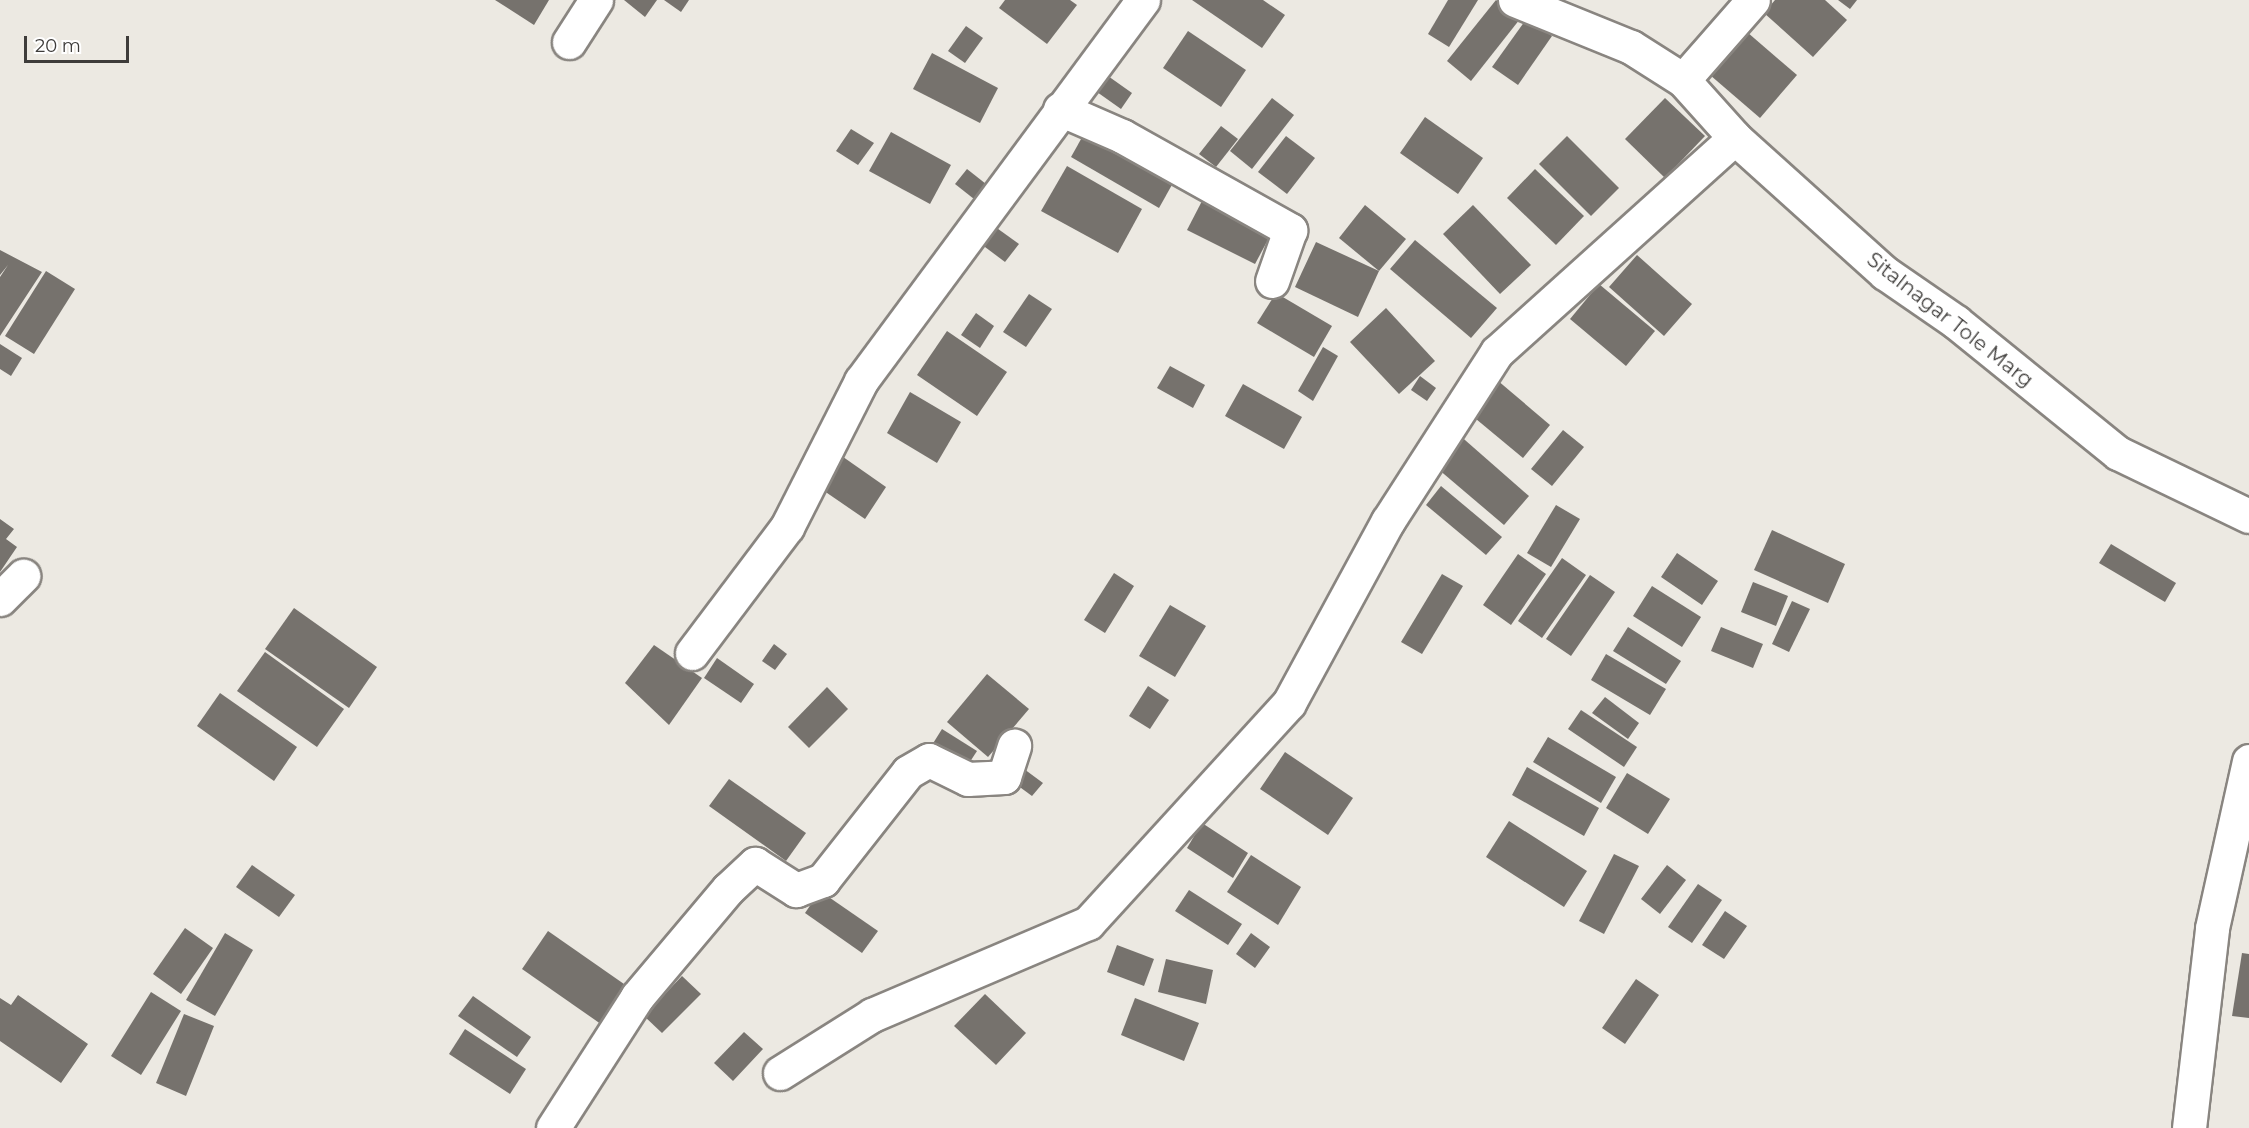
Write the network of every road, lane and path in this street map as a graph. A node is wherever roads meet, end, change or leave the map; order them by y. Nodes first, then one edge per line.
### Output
1 (596, 0) edge
2 (1143, 0) edge
3 (1515, 0) edge
4 (1753, 0) edge
5 (569, 42) dead end
6 (1683, 80) junction
7 (1060, 109) junction
8 (1735, 138) junction
9 (1272, 281) dead end
10 (2249, 516) edge
11 (24, 576) dead end
12 (0, 599) edge
13 (692, 653) dead end
14 (1014, 746) dead end
15 (2249, 762) edge
16 (780, 1073) dead end
17 (553, 1128) edge
18 (2189, 1128) edge

1 - 5 street
2 - 7 street
3 - 6 street, Sitalnagar Tole Marg
4 - 6 street
6 - 8 street, Sitalnagar Tole Marg
7 - 9 street
7 - 13 street
8 - 10 street, Sitalnagar Tole Marg
8 - 16 street
11 - 12 street
14 - 17 street
15 - 18 street

